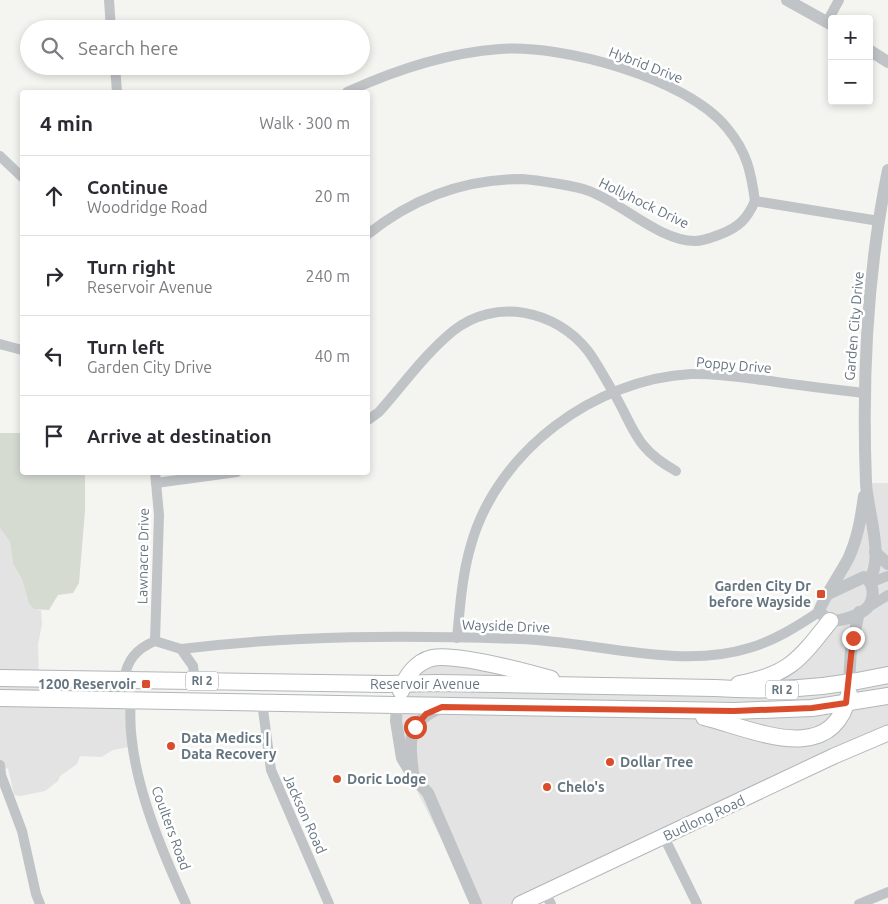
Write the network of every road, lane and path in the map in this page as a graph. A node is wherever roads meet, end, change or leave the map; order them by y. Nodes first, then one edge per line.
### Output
1 (109, 0) edge
2 (787, 0) edge
3 (839, 0) edge
4 (833, 15) edge
5 (110, 20) edge
6 (828, 23) edge
7 (873, 53) edge
8 (888, 62) edge
9 (116, 75) edge
10 (117, 90) edge
11 (352, 90) edge
12 (0, 156) edge
13 (888, 170) edge
14 (20, 175) edge
15 (755, 201) junction
16 (879, 222) junction
17 (370, 232) edge
18 (0, 344) edge
19 (20, 349) edge
20 (614, 392) junction
21 (864, 393) junction
22 (370, 419) edge
23 (676, 471) dead end
24 (196, 475) edge
25 (156, 478) edge
26 (866, 486) junction
27 (875, 552) junction
28 (888, 564) edge
29 (888, 576) edge
30 (870, 581) junction
31 (830, 593) junction
32 (888, 595) edge
33 (863, 610) junction
34 (824, 617) junction
35 (457, 638) junction
36 (155, 641) junction
37 (181, 649) junction
38 (888, 676) edge
39 (0, 678) edge
40 (124, 680) junction
41 (195, 681) junction
42 (850, 682) junction
43 (404, 684) junction
44 (577, 686) junction
45 (715, 688) junction
46 (888, 696) edge
47 (0, 698) edge
48 (131, 700) junction
49 (262, 702) junction
50 (846, 703) junction
51 (398, 705) junction
52 (442, 707) junction
53 (678, 710) junction
54 (888, 733) edge
55 (0, 772) edge
56 (414, 778) junction
57 (664, 837) junction
58 (888, 892) edge
59 (547, 898) edge
60 (40, 904) edge
61 (186, 904) edge
62 (330, 904) edge
63 (476, 904) edge
64 (520, 904) edge
65 (697, 904) edge
66 (859, 904) edge

1 - 5 street
2 - 6 street
3 - 4 street
7 - 8 street
9 - 10 street
11 - 15 street, Hybrid Drive
12 - 14 street
13 - 16 street, Garden City Drive
15 - 16 street
15 - 17 street, Hollyhock Drive
16 - 21 street, Garden City Drive
18 - 19 street
20 - 21 street, Poppy Drive
20 - 22 street
20 - 23 street
20 - 35 street, Poppy Drive
21 - 26 street, Garden City Drive
24 - 25 street
25 - 36 street, Lawnacre Drive
26 - 27 street, Garden City Drive
26 - 31 street, Garden City Drive
27 - 28 street
27 - 30 street, Garden City Drive
29 - 30 street
30 - 31 street
30 - 33 street, Garden City Drive
31 - 34 street, Garden City Drive
32 - 33 street
33 - 34 street
33 - 42 street, Garden City Drive
34 - 35 street, Wayside Drive
34 - 45 main road
35 - 37 street, Wayside Drive
36 - 37 street
36 - 40 street
37 - 41 street
38 - 42 main road, RI 2
39 - 40 main road, Reservoir Avenue / RI 2
40 - 41 main road, Reservoir Avenue / RI 2
41 - 43 main road, Reservoir Avenue / RI 2
42 - 45 main road, Reservoir Avenue / RI 2
42 - 50 main road
43 - 44 main road, Reservoir Avenue / RI 2
43 - 44 main road
43 - 51 main road
44 - 45 main road, Reservoir Avenue / RI 2
46 - 50 main road, RI 2
47 - 48 main road, Reservoir Avenue / RI 2
48 - 49 main road, Reservoir Avenue / RI 2
48 - 61 street, Coulters Road
49 - 51 main road, Reservoir Avenue / RI 2
49 - 62 street, Jackson Road
50 - 53 main road, Reservoir Avenue / RI 2
50 - 53 main road
51 - 52 main road, Reservoir Avenue / RI 2
51 - 56 street
52 - 53 main road, Reservoir Avenue / RI 2
52 - 56 street
54 - 57 main road, Budlong Road
55 - 60 street
56 - 63 street
57 - 59 main road, Budlong Road
57 - 65 street
58 - 66 street
59 - 64 main road, Budlong Road

